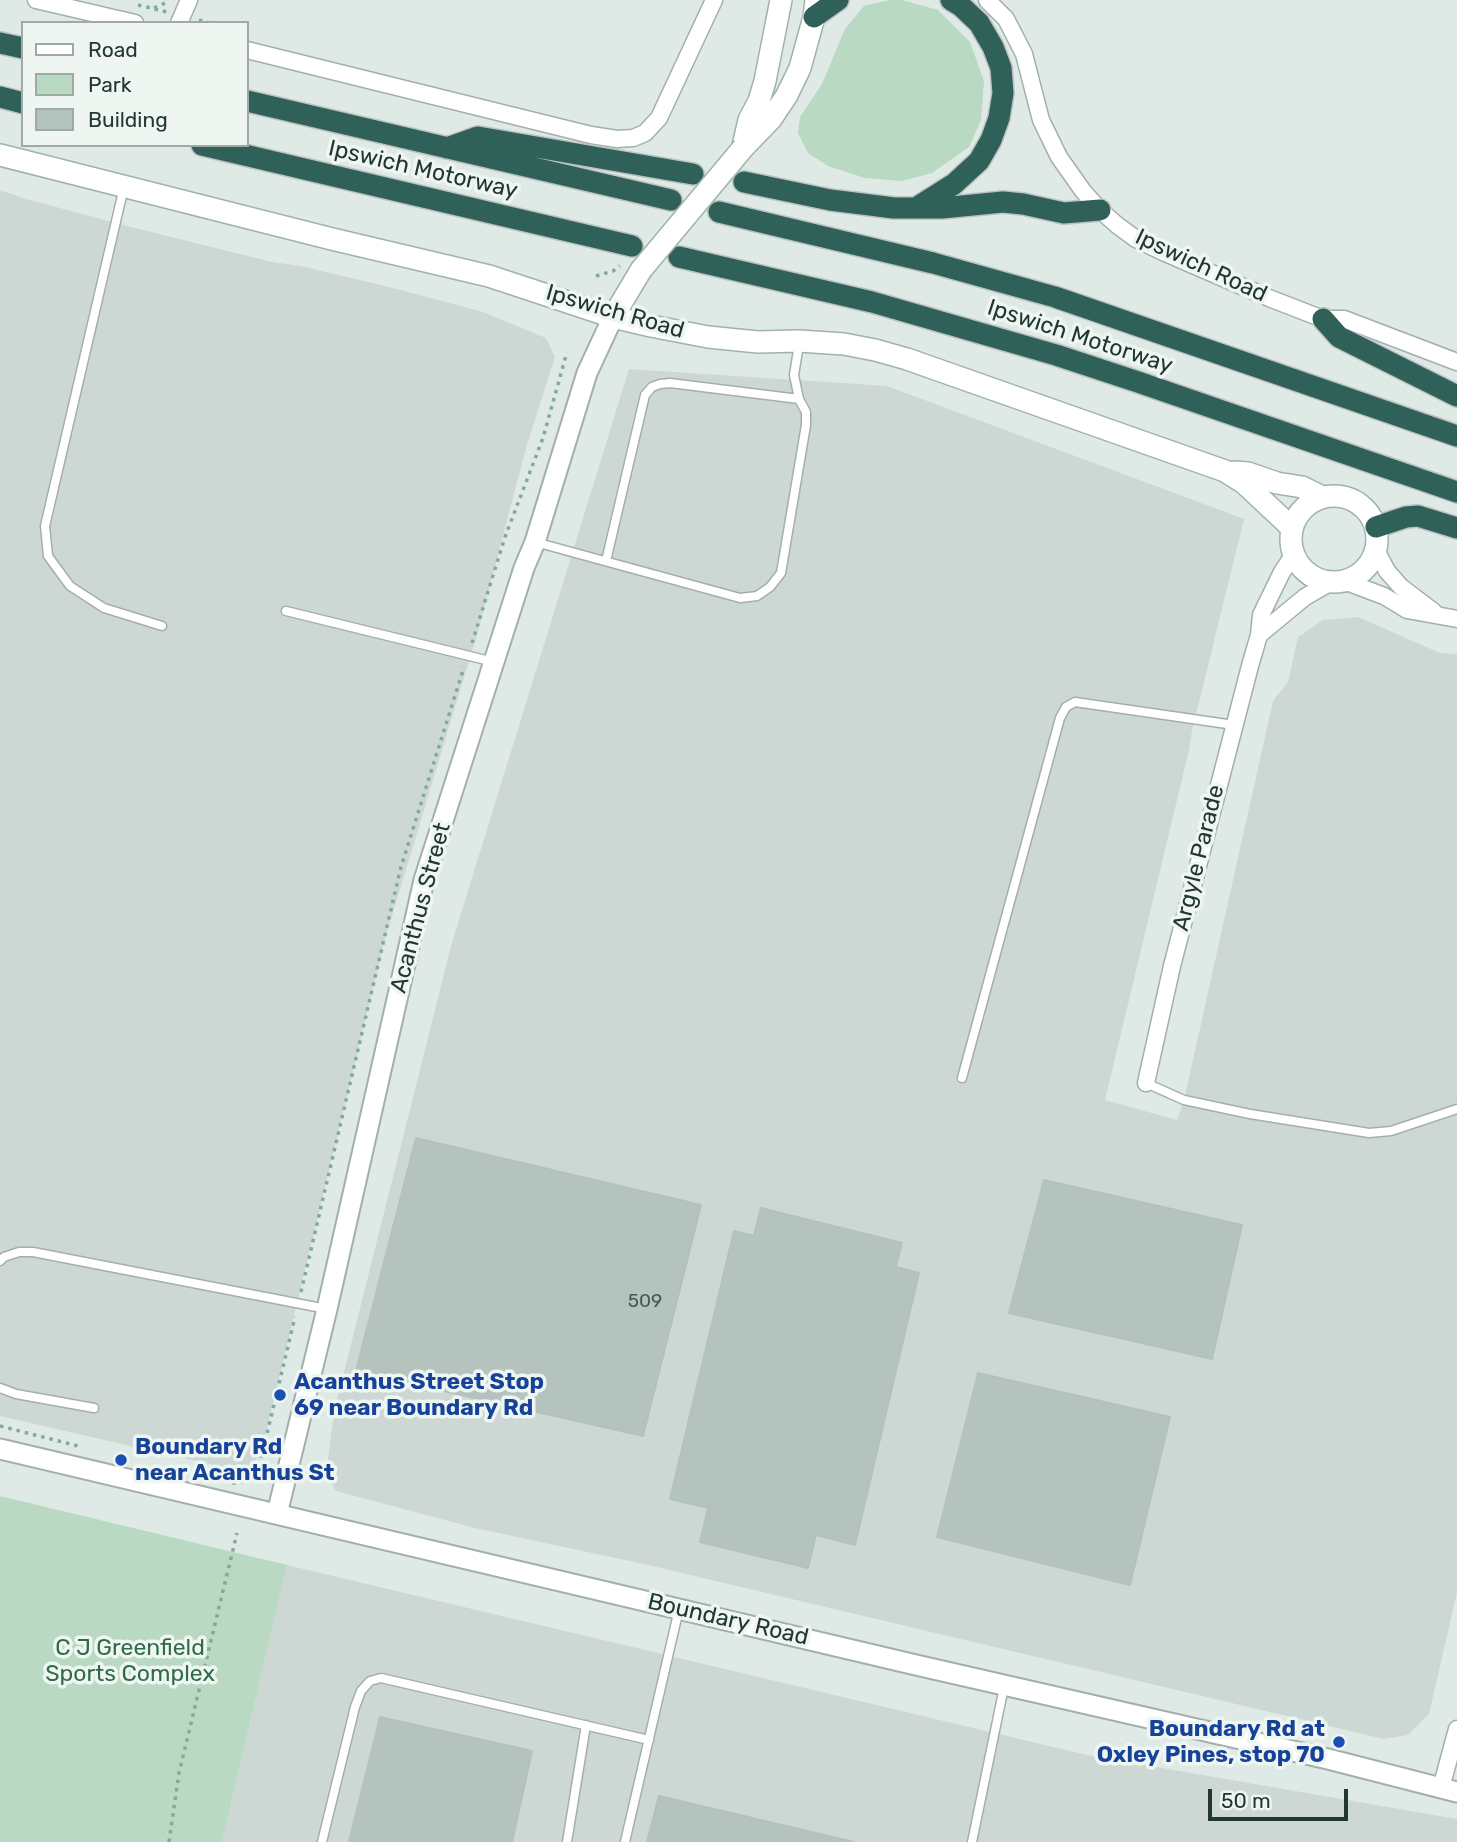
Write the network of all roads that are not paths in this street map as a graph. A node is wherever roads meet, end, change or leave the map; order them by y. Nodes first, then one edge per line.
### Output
1 (36, 0) edge
2 (190, 0) edge
3 (714, 0) edge
4 (781, 0) edge
5 (838, 0) edge
6 (951, 0) edge
7 (987, 0) edge
8 (815, 9) edge
9 (181, 19) edge
10 (126, 21) edge
11 (0, 43) edge
12 (21, 48) edge
13 (248, 50) edge
14 (0, 97) edge
15 (248, 101) edge
16 (21, 102) edge
17 (209, 147) edge
18 (447, 148) junction
19 (743, 148) junction
20 (0, 155) edge
21 (694, 174) dead end
22 (744, 182) dead end
23 (124, 187) junction
24 (671, 200) dead end
25 (915, 209) junction
26 (1100, 210) junction
27 (719, 212) dead end
28 (679, 257) dead end
29 (631, 260) junction
30 (613, 317) junction
31 (1323, 319) junction
32 (799, 341) junction
33 (1457, 362) edge
34 (1457, 396) edge
35 (799, 398) junction
36 (1457, 436) edge
37 (1225, 471) junction
38 (1457, 492) edge
39 (1322, 497) junction
40 (1376, 527) junction
41 (1292, 528) junction
42 (1457, 528) edge
43 (535, 542) junction
44 (1376, 551) junction
45 (1294, 554) junction
46 (606, 561) junction
47 (1338, 581) junction
48 (286, 611) dead end
49 (1439, 615) junction
50 (1457, 619) edge
51 (162, 626) dead end
52 (1259, 635) junction
53 (494, 662) junction
54 (1234, 725) junction
55 (962, 1078) dead end
56 (1146, 1083) joint
57 (1457, 1109) edge
58 (0, 1261) edge
59 (327, 1309) junction
60 (0, 1388) edge
61 (94, 1408) dead end
62 (0, 1449) edge
63 (277, 1514) junction
64 (679, 1609) junction
65 (1005, 1685) junction
66 (586, 1725) junction
67 (1457, 1729) edge
68 (649, 1740) junction
69 (1449, 1790) edge
70 (322, 1842) edge
71 (567, 1842) edge
72 (625, 1842) edge
73 (972, 1842) edge

1 - 10 street
2 - 9 street
3 - 13 street
4 - 19 main road
5 - 8 highway
6 - 25 highway
7 - 26 street, Ipswich Road
8 - 19 main road
11 - 12 highway
14 - 16 highway
15 - 18 highway, Ipswich Motorway
17 - 29 highway, Ipswich Motorway
18 - 21 highway
18 - 24 highway, Ipswich Motorway
19 - 29 main road, bridge
20 - 23 main road, Ipswich Road
22 - 25 highway
23 - 30 main road, Ipswich Road
23 - 51 lane
25 - 26 highway
26 - 31 street, Ipswich Road
27 - 36 highway, Ipswich Motorway
28 - 38 highway, Ipswich Motorway
29 - 30 main road
30 - 32 main road, Ipswich Road
30 - 43 street, Acanthus Street
31 - 33 street, Ipswich Road
31 - 34 highway
32 - 35 lane
32 - 37 main road, Ipswich Road
35 - 46 lane
35 - 46 lane
37 - 39 main road, Ipswich Road
37 - 41 main road, Ipswich Road
39 - 40 main road
39 - 41 main road
40 - 42 highway
40 - 44 main road
41 - 45 main road
43 - 46 lane
43 - 53 street, Acanthus Street
44 - 47 main road
44 - 49 street
45 - 47 main road
45 - 52 street, Argyle Parade
47 - 49 street
47 - 52 street
48 - 53 lane
49 - 50 street
52 - 54 street, Argyle Parade
53 - 59 street, Acanthus Street
54 - 55 lane
54 - 56 street, Argyle Parade
56 - 57 lane
58 - 59 lane
59 - 63 street, Acanthus Street
60 - 61 lane
62 - 63 street, Boundary Road
63 - 64 street, Boundary Road
64 - 65 street, Boundary Road
64 - 68 lane
65 - 69 street, Boundary Road
65 - 73 lane
66 - 68 lane
66 - 70 lane
66 - 71 lane
67 - 69 street
68 - 72 lane

